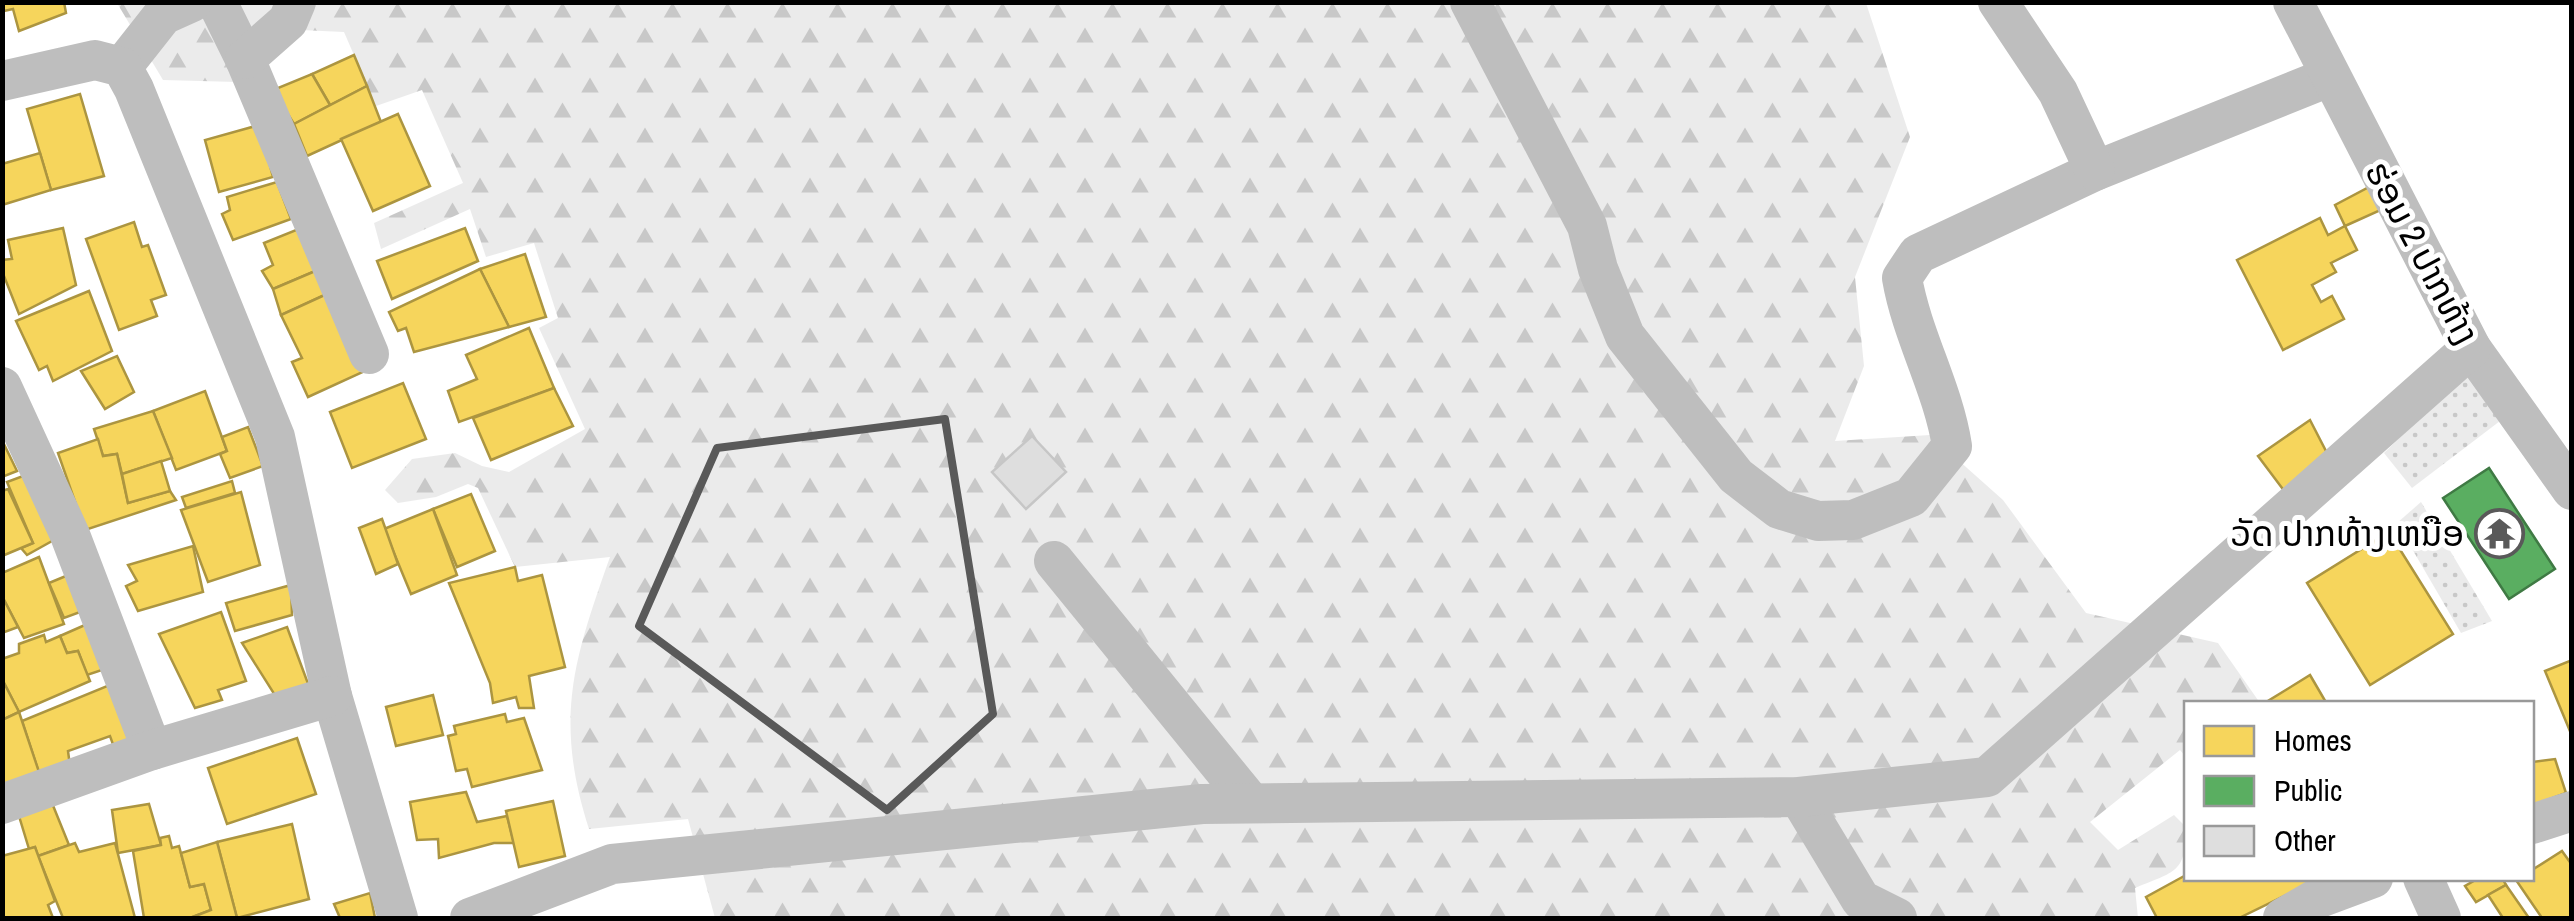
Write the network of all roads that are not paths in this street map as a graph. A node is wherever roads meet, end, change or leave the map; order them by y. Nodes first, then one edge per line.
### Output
1 (192, 2) edge
2 (217, 2) edge
3 (296, 2) edge
4 (1470, 2) edge
5 (1998, 2) edge
6 (2294, 2) edge
7 (246, 59) junction
8 (122, 67) junction
9 (2329, 77) junction
10 (2, 81) edge
11 (2095, 171) junction
12 (2471, 348) junction
13 (369, 354) dead end
14 (2, 387) edge
15 (2572, 490) edge
16 (1054, 561) dead end
17 (332, 696) junction
18 (152, 750) junction
19 (1799, 797) junction
20 (1251, 803) junction
21 (2, 804) edge
22 (2572, 811) edge
23 (2534, 823) edge
24 (2365, 881) edge
25 (2425, 881) edge
26 (398, 918) edge
27 (470, 918) edge
28 (1897, 918) edge
29 (2283, 918) edge
30 (2441, 918) edge

1 - 8 street
2 - 7 street
3 - 7 street
4 - 11 street
5 - 11 street
6 - 9 street, ຮ່ອມ 2 ປາກທ້າງ
7 - 13 street
8 - 10 street
8 - 17 street
9 - 11 street
9 - 12 street, ຮ່ອມ 2 ປາກທ້າງ
12 - 15 street, ຮ່ອມ 2 ປາກທ້າງ
12 - 19 street
14 - 18 street
16 - 20 street
17 - 18 street
17 - 26 street
18 - 21 street
19 - 20 street
19 - 28 street
20 - 27 street
22 - 23 street
24 - 29 street
25 - 30 street

